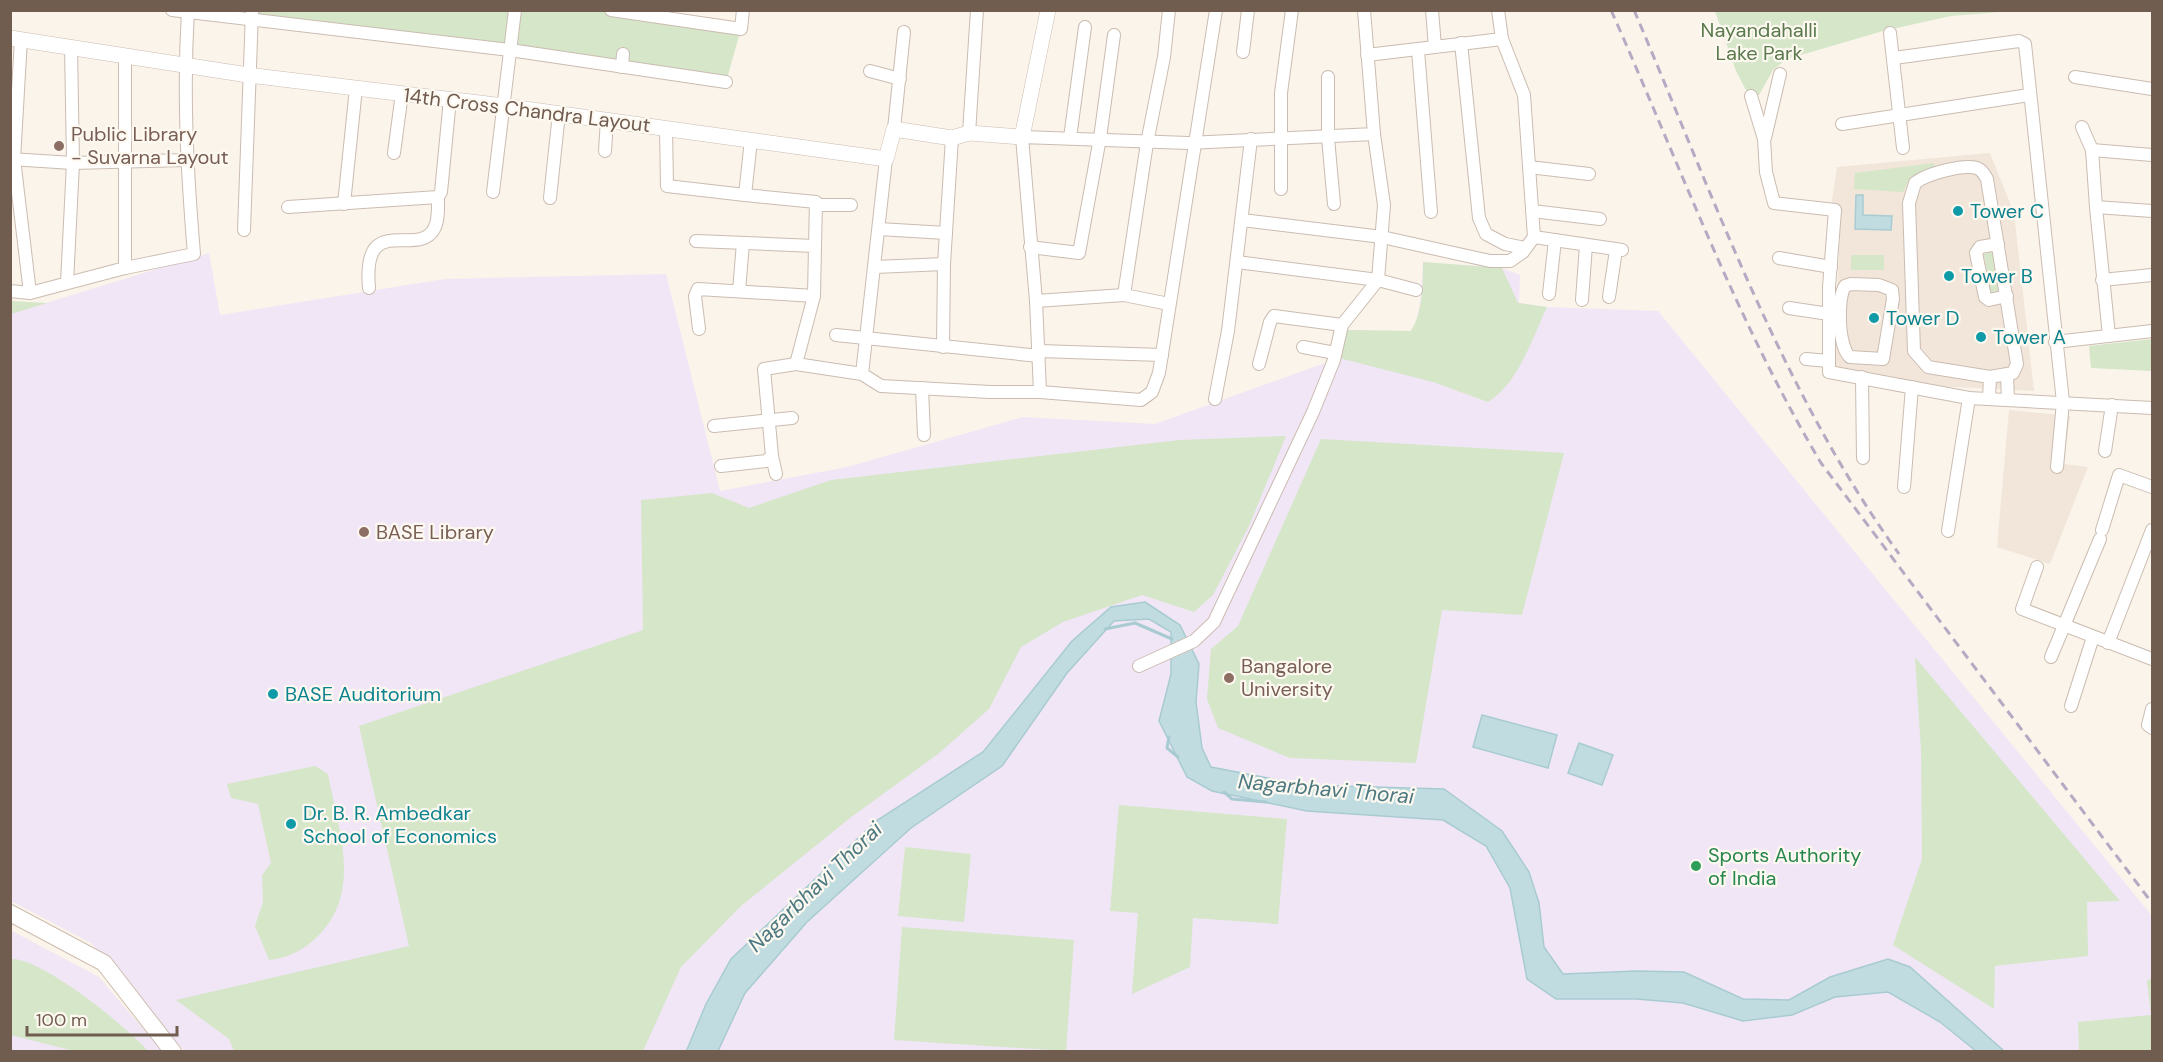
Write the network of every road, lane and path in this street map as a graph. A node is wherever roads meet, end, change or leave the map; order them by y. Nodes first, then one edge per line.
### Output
1 (172, 10) edge
2 (515, 10) edge
3 (611, 10) edge
4 (743, 10) edge
5 (977, 10) edge
6 (1048, 10) edge
7 (1169, 10) edge
8 (1216, 10) edge
9 (1248, 10) edge
10 (1293, 10) edge
11 (1364, 10) edge
12 (1432, 10) edge
13 (1498, 10) edge
14 (188, 11) edge
15 (642, 13) edge
16 (251, 14) edge
17 (687, 16) edge
18 (1085, 27) dead end
19 (904, 32) dead end
20 (1890, 33) dead end
21 (1114, 35) dead end
22 (16, 39) edge
23 (1502, 39) junction
24 (1461, 43) junction
25 (70, 47) junction
26 (1435, 47) junction
27 (1418, 50) junction
28 (510, 51) junction
29 (1243, 52) dead end
30 (1367, 55) junction
31 (125, 56) junction
32 (1894, 58) junction
33 (184, 66) junction
34 (870, 71) dead end
35 (1780, 74) dead end
36 (248, 75) junction
37 (1328, 77) dead end
38 (2075, 77) dead end
39 (900, 79) junction
40 (726, 82) dead end
41 (356, 88) junction
42 (2152, 88) edge
43 (402, 93) junction
44 (2029, 95) junction
45 (1751, 96) dead end
46 (450, 99) junction
47 (504, 105) junction
48 (559, 113) junction
49 (1898, 115) junction
50 (607, 120) junction
51 (1842, 124) dead end
52 (2082, 127) dead end
53 (666, 128) junction
54 (894, 129) junction
55 (969, 133) junction
56 (1374, 134) junction
57 (1022, 137) junction
58 (952, 138) junction
59 (1070, 138) junction
60 (1100, 138) junction
61 (1328, 138) junction
62 (1279, 139) junction
63 (1764, 139) junction
64 (751, 140) junction
65 (1251, 140) junction
66 (1197, 141) junction
67 (1147, 143) junction
68 (1902, 148) dead end
69 (2092, 150) junction
70 (605, 151) dead end
71 (394, 153) dead end
72 (2152, 155) edge
73 (12, 159) edge
74 (886, 159) junction
75 (186, 160) junction
76 (123, 162) junction
77 (73, 163) junction
78 (1529, 167) junction
79 (1589, 174) dead end
80 (1281, 189) dead end
81 (493, 192) dead end
82 (745, 195) junction
83 (438, 197) junction
84 (550, 198) dead end
85 (344, 204) junction
86 (1334, 204) dead end
87 (818, 205) junction
88 (850, 206) dead end
89 (288, 207) dead end
90 (2096, 207) junction
91 (2152, 211) edge
92 (1431, 212) dead end
93 (1532, 212) junction
94 (1600, 219) dead end
95 (1242, 220) junction
96 (879, 229) junction
97 (244, 230) dead end
98 (946, 233) junction
99 (1382, 237) junction
100 (1534, 237) junction
101 (1554, 240) junction
102 (696, 241) dead end
103 (743, 243) junction
104 (1998, 244) junction
105 (1586, 245) junction
106 (815, 246) junction
107 (1030, 247) junction
108 (1525, 248) junction
109 (1779, 258) dead end
110 (1237, 262) junction
111 (945, 264) junction
112 (875, 267) junction
113 (1831, 267) junction
114 (125, 268) junction
115 (2152, 275) edge
116 (1378, 280) junction
117 (2102, 280) junction
118 (68, 283) junction
119 (369, 288) dead end
120 (1416, 290) dead end
121 (10, 291) edge
122 (739, 291) junction
123 (30, 293) junction
124 (1549, 294) dead end
125 (1124, 295) junction
126 (814, 296) junction
127 (2007, 296) junction
128 (1609, 297) dead end
129 (1582, 300) dead end
130 (1036, 301) junction
131 (1169, 304) junction
132 (1789, 308) dead end
133 (1829, 314) junction
134 (1342, 325) junction
135 (699, 328) dead end
136 (2152, 331) edge
137 (836, 335) dead end
138 (2109, 336) junction
139 (868, 338) junction
140 (2055, 342) junction
141 (943, 347) junction
142 (1303, 347) dead end
143 (1335, 353) junction
144 (1039, 354) junction
145 (1162, 355) junction
146 (1806, 358) dead end
147 (1883, 358) junction
148 (1829, 361) junction
149 (796, 364) junction
150 (1258, 364) dead end
151 (1940, 370) junction
152 (862, 374) junction
153 (1862, 376) junction
154 (2007, 376) junction
155 (1990, 377) junction
156 (1880, 380) junction
157 (1912, 387) junction
158 (922, 388) junction
159 (1040, 392) junction
160 (1936, 392) junction
161 (1215, 399) dead end
162 (1970, 399) junction
163 (1989, 399) junction
164 (2008, 400) junction
165 (2063, 402) junction
166 (2112, 405) junction
167 (2152, 408) edge
168 (792, 418) dead end
169 (768, 421) junction
170 (714, 426) dead end
171 (924, 435) dead end
172 (2105, 451) dead end
173 (772, 456) junction
174 (1863, 458) dead end
175 (721, 466) dead end
176 (2057, 467) dead end
177 (776, 474) dead end
178 (1904, 487) dead end
179 (2152, 487) edge
180 (2152, 530) edge
181 (1948, 531) dead end
182 (2037, 567) dead end
183 (2064, 625) junction
184 (2093, 637) junction
185 (2108, 643) junction
186 (2051, 657) dead end
187 (2152, 659) edge
188 (1139, 666) dead end
189 (2071, 706) dead end
190 (2152, 709) edge
191 (2152, 728) edge
192 (10, 913) edge
193 (173, 1052) edge

1 - 14 street
2 - 28 street
3 - 15 street
4 - 17 street
5 - 55 street
6 - 57 street
7 - 67 street
8 - 66 street
9 - 29 street
10 - 62 street
11 - 30 street
12 - 26 street
13 - 23 street
14 - 16 street
14 - 33 street
15 - 17 street
16 - 28 street
16 - 36 street
18 - 59 street
19 - 39 street
20 - 32 street
21 - 60 street
22 - 25 street, 14th Cross Chandra Layout
22 - 73 street
23 - 24 street
23 - 78 street
24 - 26 street
24 - 108 street
25 - 31 street, 14th Cross Chandra Layout
25 - 77 street
26 - 27 street
27 - 30 street
27 - 92 street
28 - 40 street
28 - 47 street
30 - 56 street
31 - 33 street, 14th Cross Chandra Layout
31 - 76 street
32 - 44 street
32 - 49 street
33 - 36 street, 14th Cross Chandra Layout
33 - 75 street
34 - 39 street
35 - 63 street
36 - 41 street, 14th Cross Chandra Layout
36 - 97 street
37 - 61 street
38 - 42 street
39 - 54 street
41 - 43 street, 14th Cross Chandra Layout
41 - 85 street
43 - 46 street, 14th Cross Chandra Layout
43 - 71 street
44 - 49 street
44 - 140 street
45 - 63 street
46 - 47 street, 14th Cross Chandra Layout
46 - 83 street
47 - 48 street, 14th Cross Chandra Layout
47 - 81 street
48 - 50 street, 14th Cross Chandra Layout
48 - 84 street
49 - 51 street
49 - 68 street
50 - 53 street, 14th Cross Chandra Layout
50 - 70 street
52 - 69 street
53 - 64 street, 14th Cross Chandra Layout
53 - 82 street
54 - 58 street
54 - 74 street
55 - 57 street
55 - 58 street
56 - 61 street
56 - 99 street
57 - 59 street
57 - 107 street
58 - 98 street
59 - 60 street
60 - 67 street
60 - 107 street
61 - 62 street
61 - 86 street
62 - 65 street
62 - 80 street
63 - 113 street
64 - 74 street, 14th Cross Chandra Layout
64 - 82 street
65 - 66 street
65 - 95 street
66 - 67 street
66 - 131 street
67 - 125 street
69 - 72 street
69 - 90 street
73 - 77 street
73 - 123 street
74 - 96 street
75 - 76 street
75 - 114 street
76 - 77 street
76 - 114 street
77 - 118 street
78 - 79 street
78 - 93 street
82 - 87 street
83 - 85 street
83 - 119 street
85 - 89 street
87 - 88 street
87 - 106 street
90 - 91 street
90 - 117 street
93 - 94 street
93 - 100 street
95 - 99 street
95 - 110 street
96 - 98 street
96 - 112 street
98 - 111 street
99 - 108 street
99 - 116 street
100 - 101 street
100 - 108 street
101 - 105 street
101 - 124 street
102 - 103 street
103 - 106 street
103 - 122 street
104 - 127 street
104 - 127 street
104 - 151 street
105 - 128 street
105 - 129 street
106 - 126 street
107 - 130 street
109 - 113 street
110 - 116 street
110 - 161 street
111 - 112 street
111 - 141 street
112 - 139 street
113 - 133 street
114 - 118 street
115 - 117 street
116 - 120 street
116 - 134 street
117 - 138 street
118 - 123 street
121 - 123 street
122 - 126 street
122 - 135 street
125 - 130 street
125 - 131 street
126 - 149 street
127 - 154 street
130 - 144 street
131 - 145 street
132 - 133 street
133 - 148 street
134 - 143 street
134 - 150 street
136 - 138 street
137 - 139 street
138 - 140 street
139 - 141 street
139 - 152 street
140 - 165 street
141 - 144 street
142 - 143 street
143 - 188 street
144 - 145 street
144 - 159 street
145 - 159 street
146 - 148 street
147 - 147 street
147 - 156 street
148 - 153 street
149 - 152 street
149 - 169 street
151 - 155 street
151 - 160 street
152 - 158 street
153 - 156 street
153 - 174 street
154 - 155 street
154 - 164 street
155 - 163 street
156 - 157 street
157 - 160 street
157 - 178 street
158 - 159 street
158 - 171 street
160 - 162 street
162 - 163 street
162 - 181 street
163 - 164 street
164 - 165 street
165 - 166 street
165 - 176 street
166 - 167 street
166 - 172 street
168 - 169 street
169 - 170 street
169 - 173 street
173 - 175 street
173 - 177 street
179 - 183 street
180 - 185 street
182 - 183 street
183 - 184 street
183 - 186 street
184 - 185 street
184 - 189 street
185 - 187 street
190 - 191 street
192 - 193 main road

